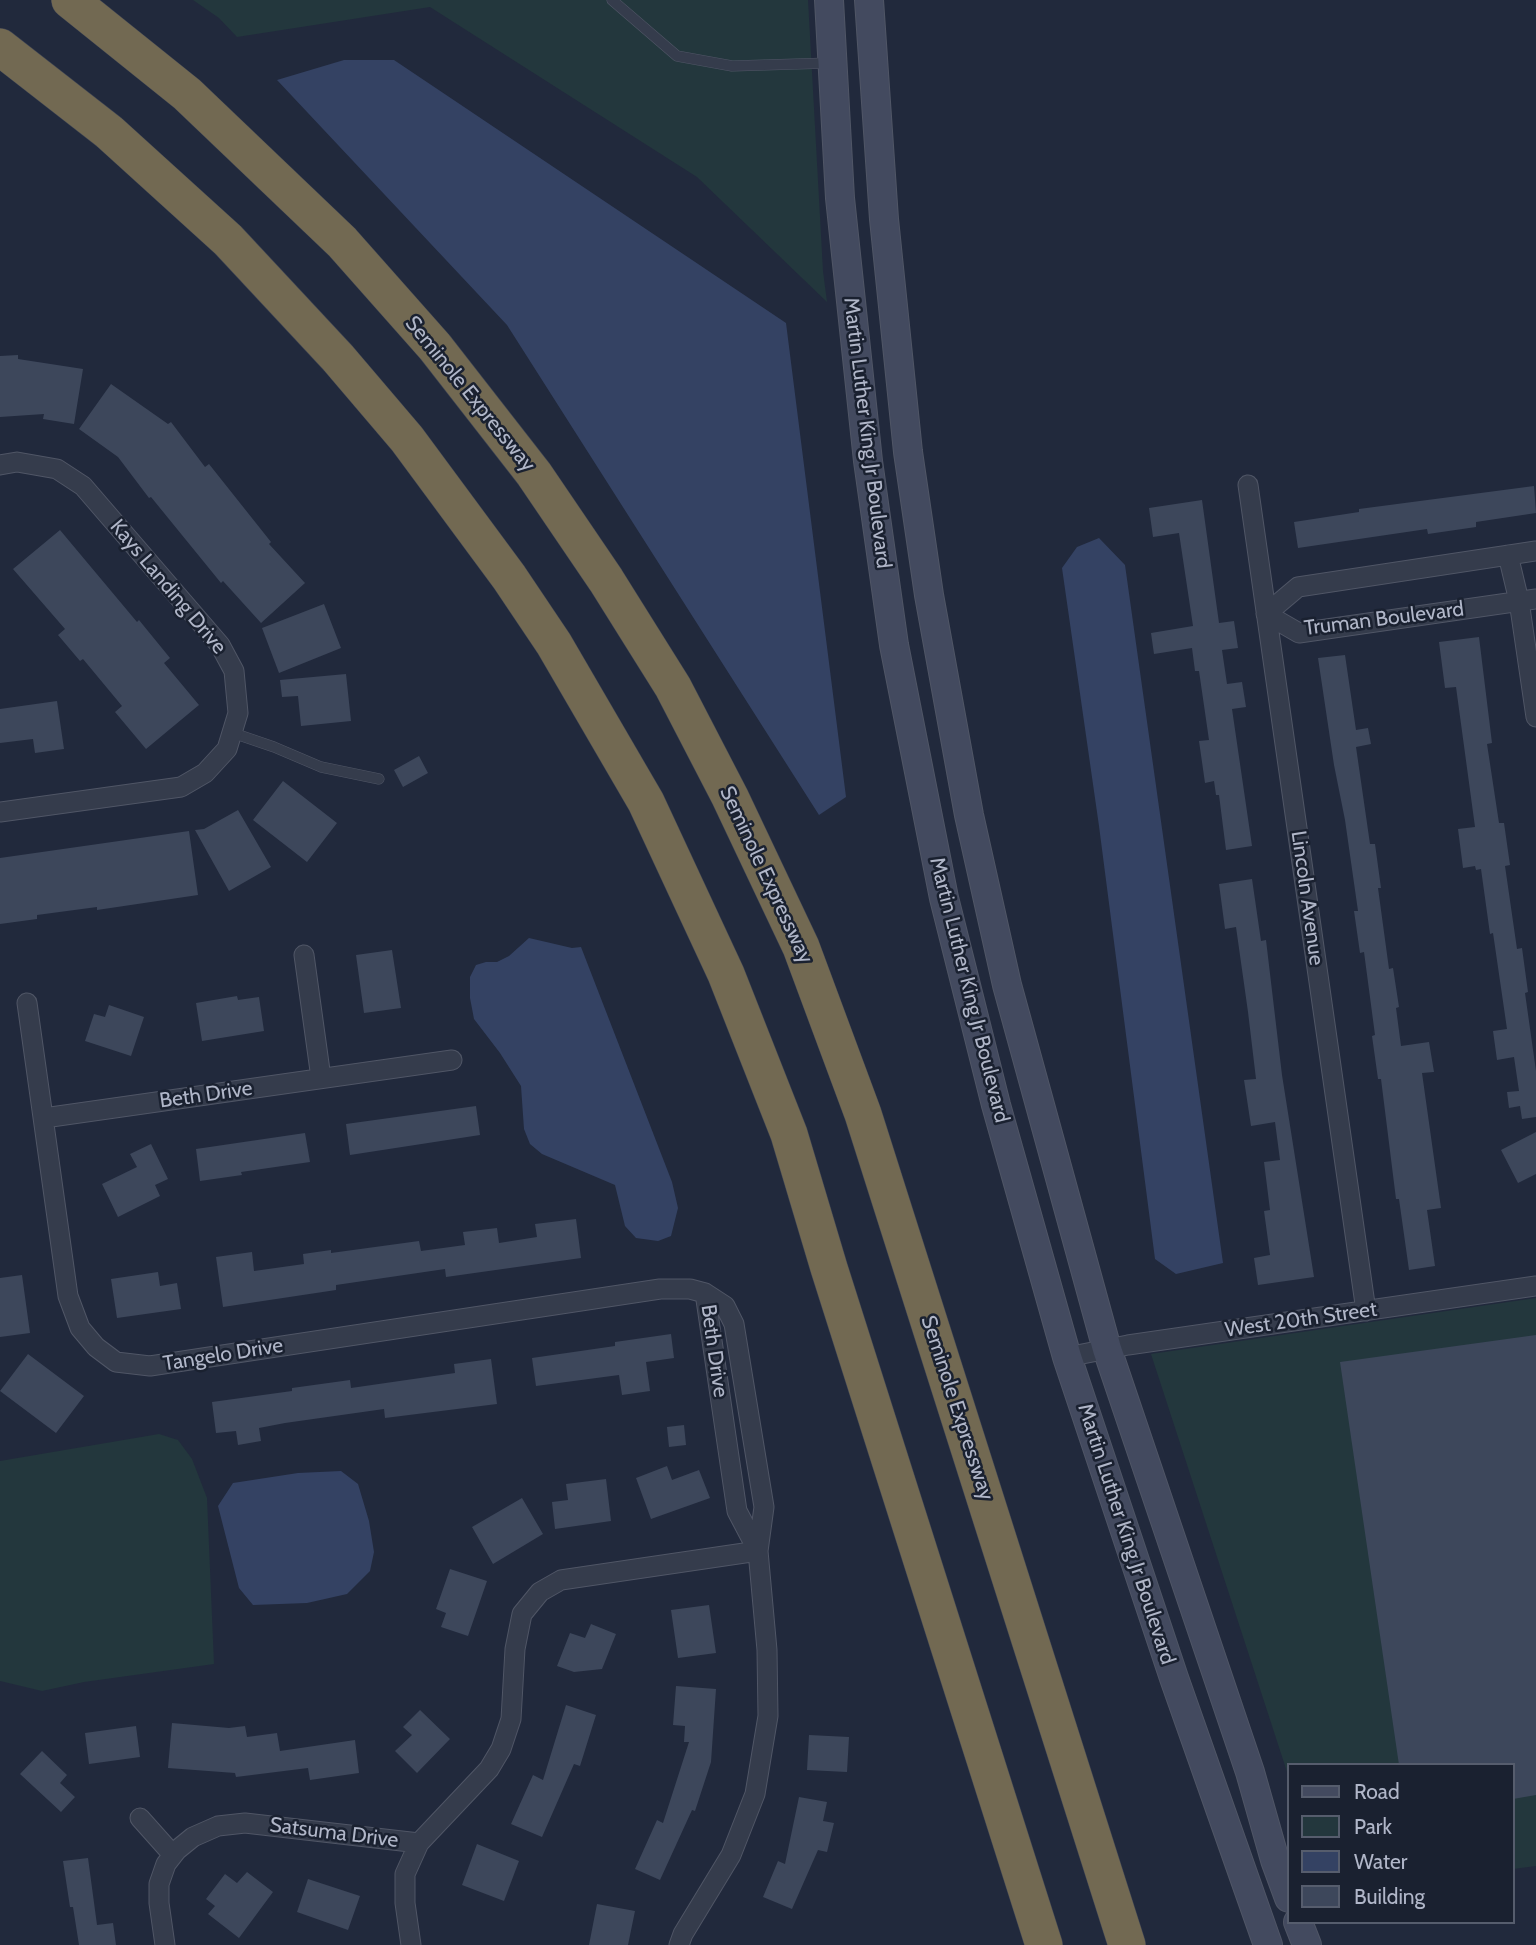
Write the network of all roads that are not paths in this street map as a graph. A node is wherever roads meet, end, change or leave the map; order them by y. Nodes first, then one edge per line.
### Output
1 (70, 0) edge
2 (612, 0) edge
3 (829, 0) edge
4 (869, 0) edge
5 (0, 47) edge
6 (873, 61) junction
7 (833, 63) junction
8 (0, 464) edge
9 (1248, 485) dead end
10 (1536, 551) edge
11 (1508, 555) junction
12 (1527, 600) edge
13 (1266, 614) junction
14 (1536, 717) edge
15 (233, 733) junction
16 (379, 779) dead end
17 (0, 812) edge
18 (304, 955) dead end
19 (27, 1003) dead end
20 (452, 1060) dead end
21 (321, 1078) junction
22 (44, 1118) junction
23 (1536, 1286) edge
24 (705, 1293) junction
25 (1366, 1311) junction
26 (1107, 1349) junction
27 (1066, 1357) junction
28 (758, 1551) junction
29 (140, 1818) dead end
30 (1224, 1825) junction
31 (419, 1843) junction
32 (173, 1854) junction
33 (1275, 1860) junction
34 (1288, 1895) edge
35 (1299, 1924) edge
36 (1040, 1937) edge
37 (165, 1945) edge
38 (411, 1945) edge
39 (679, 1945) edge
40 (1127, 1945) edge
41 (1268, 1945) edge
42 (1307, 1945) edge

1 - 40 highway, Seminole Expressway
2 - 7 lane
3 - 7 main road, Martin Luther King Jr Boulevard
4 - 6 main road, Martin Luther King Jr Boulevard
5 - 36 highway
6 - 7 main road
6 - 26 main road, Martin Luther King Jr Boulevard
7 - 27 main road, Martin Luther King Jr Boulevard
8 - 15 street, Kays Landing Drive
9 - 13 street, Lincoln Avenue
10 - 11 street, Truman Boulevard
11 - 12 street
11 - 13 street, Truman Boulevard
12 - 13 street, Truman Boulevard
12 - 14 street
13 - 25 street, Lincoln Avenue
15 - 16 lane
15 - 17 street, Kays Landing Drive
18 - 21 street
19 - 22 street, Tangelo Drive
20 - 21 street, Beth Drive
21 - 22 street, Beth Drive
22 - 24 street, Tangelo Drive
23 - 25 street, West 20th Street
24 - 28 street, Beth Drive
24 - 28 street, Beth Drive
25 - 26 street, West 20th Street
26 - 27 street, West 20th Street
26 - 33 main road, Martin Luther King Jr Boulevard
27 - 30 main road, Martin Luther King Jr Boulevard
28 - 31 street, Satsuma Drive
28 - 39 street, Beth Drive
29 - 32 street
30 - 33 main road
30 - 41 main road, Martin Luther King Jr Boulevard
31 - 32 street, Satsuma Drive
31 - 38 street
32 - 37 street
33 - 34 main road, Martin Luther King Jr Boulevard
35 - 42 main road

